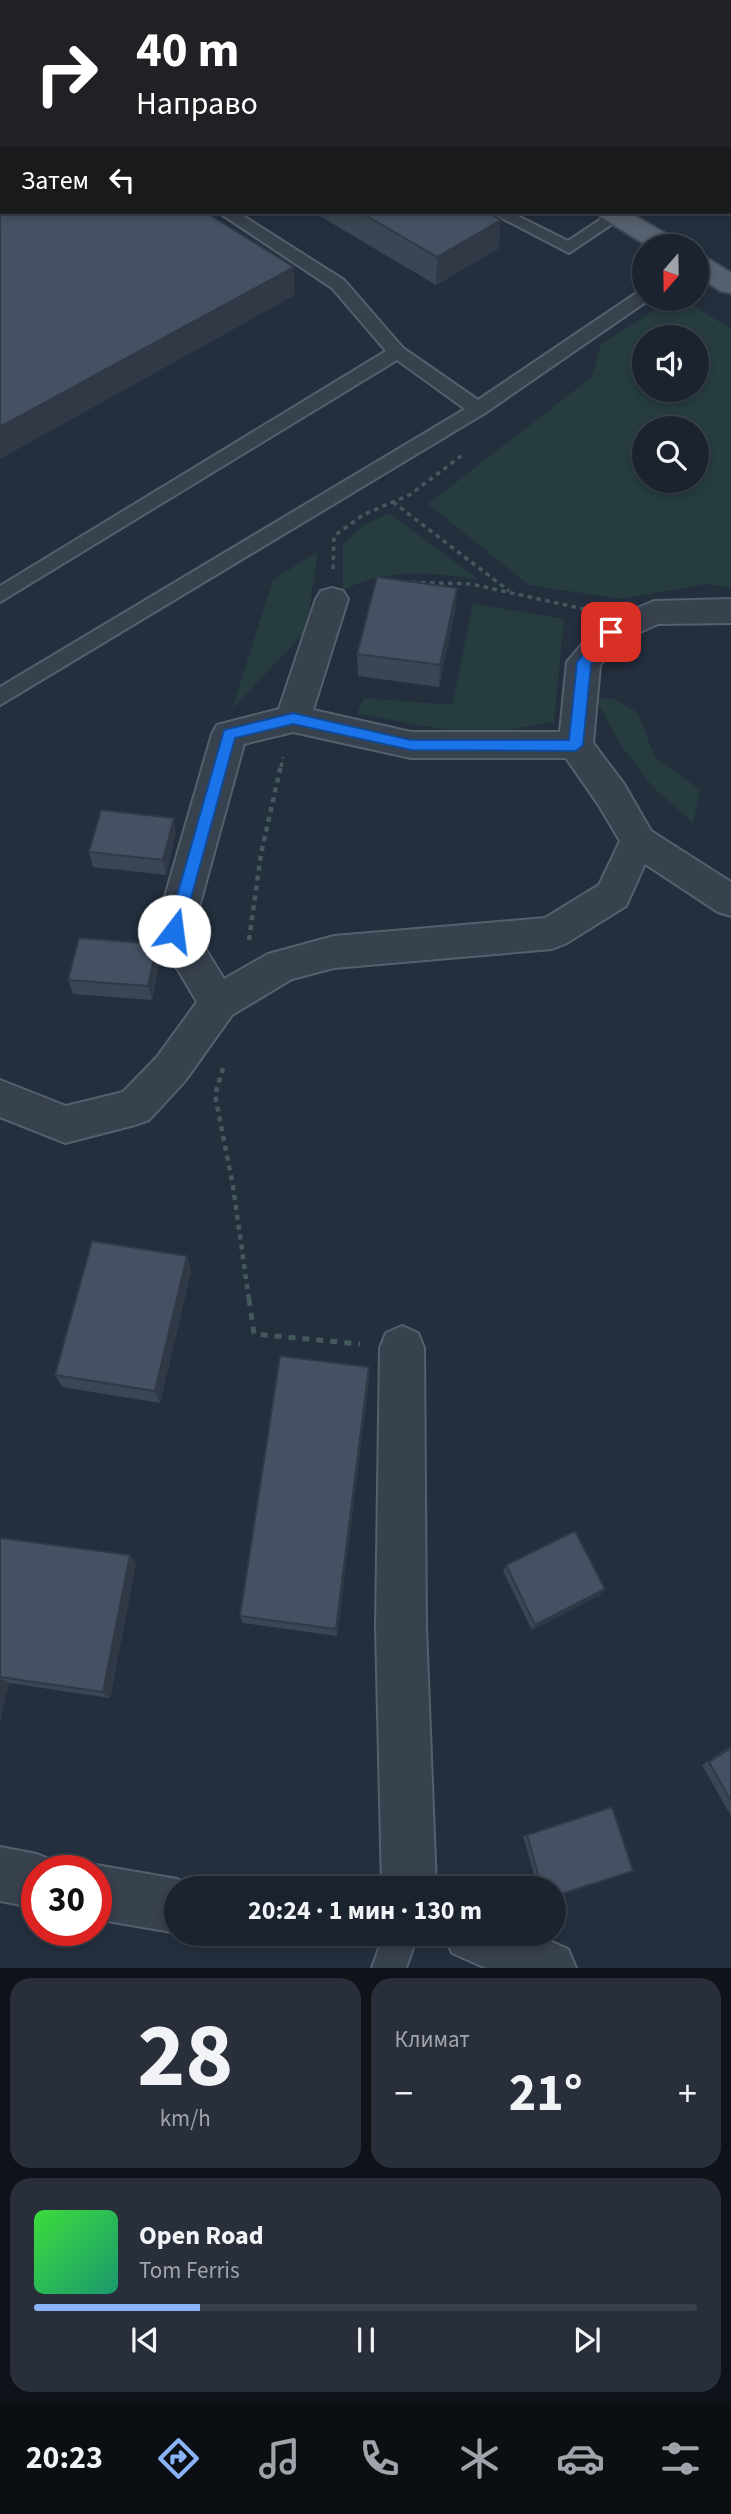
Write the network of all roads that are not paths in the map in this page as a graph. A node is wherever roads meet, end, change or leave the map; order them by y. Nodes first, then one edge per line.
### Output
1 (229, 214) edge
2 (502, 214) edge
3 (613, 214) edge
4 (647, 234) edge
5 (709, 271) edge
6 (731, 285) edge
7 (632, 304) edge
8 (397, 352) junction
9 (478, 409) junction
10 (0, 595) edge
11 (332, 598) road end
12 (731, 611) edge
13 (0, 697) edge
14 (293, 719) junction
15 (576, 745) junction
16 (638, 841) junction
17 (731, 901) edge
18 (233, 994) junction
19 (0, 1098) edge
20 (402, 1348) road end
21 (0, 1874) edge
22 (409, 1876) edge
23 (21, 1878) edge
24 (112, 1895) edge
25 (164, 1904) edge
26 (397, 1946) edge
27 (499, 1946) edge
28 (389, 1968) edge
29 (549, 1968) edge

1 - 8 lane
2 - 3 lane
3 - 4 main road
5 - 6 main road
7 - 9 lane
8 - 9 lane
8 - 10 lane
9 - 13 lane
11 - 14 street
12 - 15 street
14 - 15 street
14 - 18 street
15 - 16 street
16 - 17 street
16 - 18 street
18 - 19 street
20 - 22 street
21 - 23 street
24 - 25 street
26 - 28 lane
27 - 29 street

